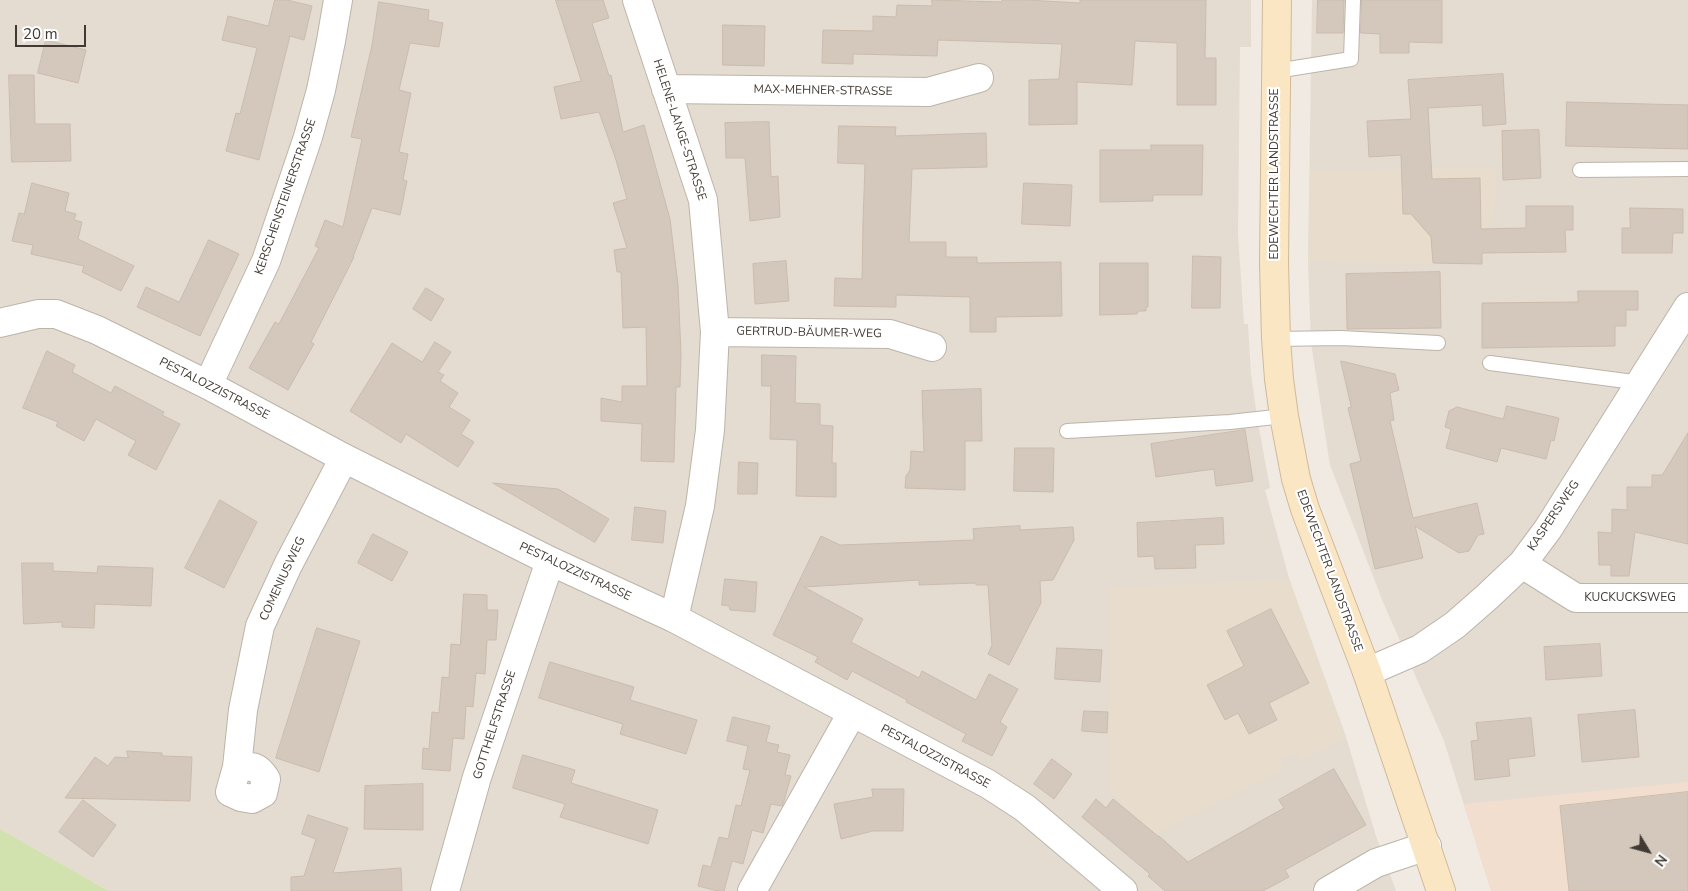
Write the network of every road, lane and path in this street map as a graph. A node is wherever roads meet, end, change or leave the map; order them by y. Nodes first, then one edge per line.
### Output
1 (338, 0) edge
2 (637, 0) edge
3 (1277, 0) edge
4 (1354, 0) edge
5 (1276, 70) junction
6 (979, 78) dead end
7 (666, 88) junction
8 (1688, 169) edge
9 (1580, 170) dead end
10 (1688, 307) edge
11 (0, 323) edge
12 (715, 332) junction
13 (1276, 339) junction
14 (1438, 343) dead end
15 (932, 347) dead end
16 (1490, 363) dead end
17 (1641, 383) junction
18 (208, 385) junction
19 (1284, 416) junction
20 (1067, 431) dead end
21 (344, 458) junction
22 (550, 561) junction
23 (1522, 564) junction
24 (1688, 598) edge
25 (674, 618) junction
26 (1367, 672) junction
27 (852, 713) junction
28 (237, 767) dead end
29 (1426, 846) junction
30 (446, 891) edge
31 (752, 891) edge
32 (1123, 891) edge
33 (1328, 891) edge
34 (1441, 891) edge

1 - 18 street, KERSCHENSTEINERSTRASSE
2 - 7 street, HELENE-LANGE-STRASSE
3 - 5 main road, EDEWECHTER LANDSTRASSE
4 - 5 lane
5 - 13 main road, EDEWECHTER LANDSTRASSE
6 - 7 street, MAX-MEHNER-STRASSE
7 - 12 street, HELENE-LANGE-STRASSE
8 - 9 lane
10 - 17 street, KASPERSWEG
11 - 18 street, PESTALOZZISTRASSE
12 - 15 street, GERTRUD-BÄUMER-WEG
12 - 25 street, HELENE-LANGE-STRASSE
13 - 14 lane
13 - 19 main road, EDEWECHTER LANDSTRASSE
16 - 17 lane
17 - 23 street, KASPERSWEG
18 - 21 street, PESTALOZZISTRASSE
19 - 20 lane
19 - 26 main road, EDEWECHTER LANDSTRASSE
21 - 22 street, PESTALOZZISTRASSE
21 - 28 street, COMENIUSWEG
22 - 25 street, PESTALOZZISTRASSE
22 - 30 street, GOTTHELFSTRASSE
23 - 24 street, KUCKUCKSWEG
23 - 26 street, KASPERSWEG
25 - 27 street, PESTALOZZISTRASSE
26 - 29 main road, EDEWECHTER LANDSTRASSE
27 - 31 street
27 - 32 street, PESTALOZZISTRASSE
29 - 33 street
29 - 34 main road, EDEWECHTER LANDSTRASSE

